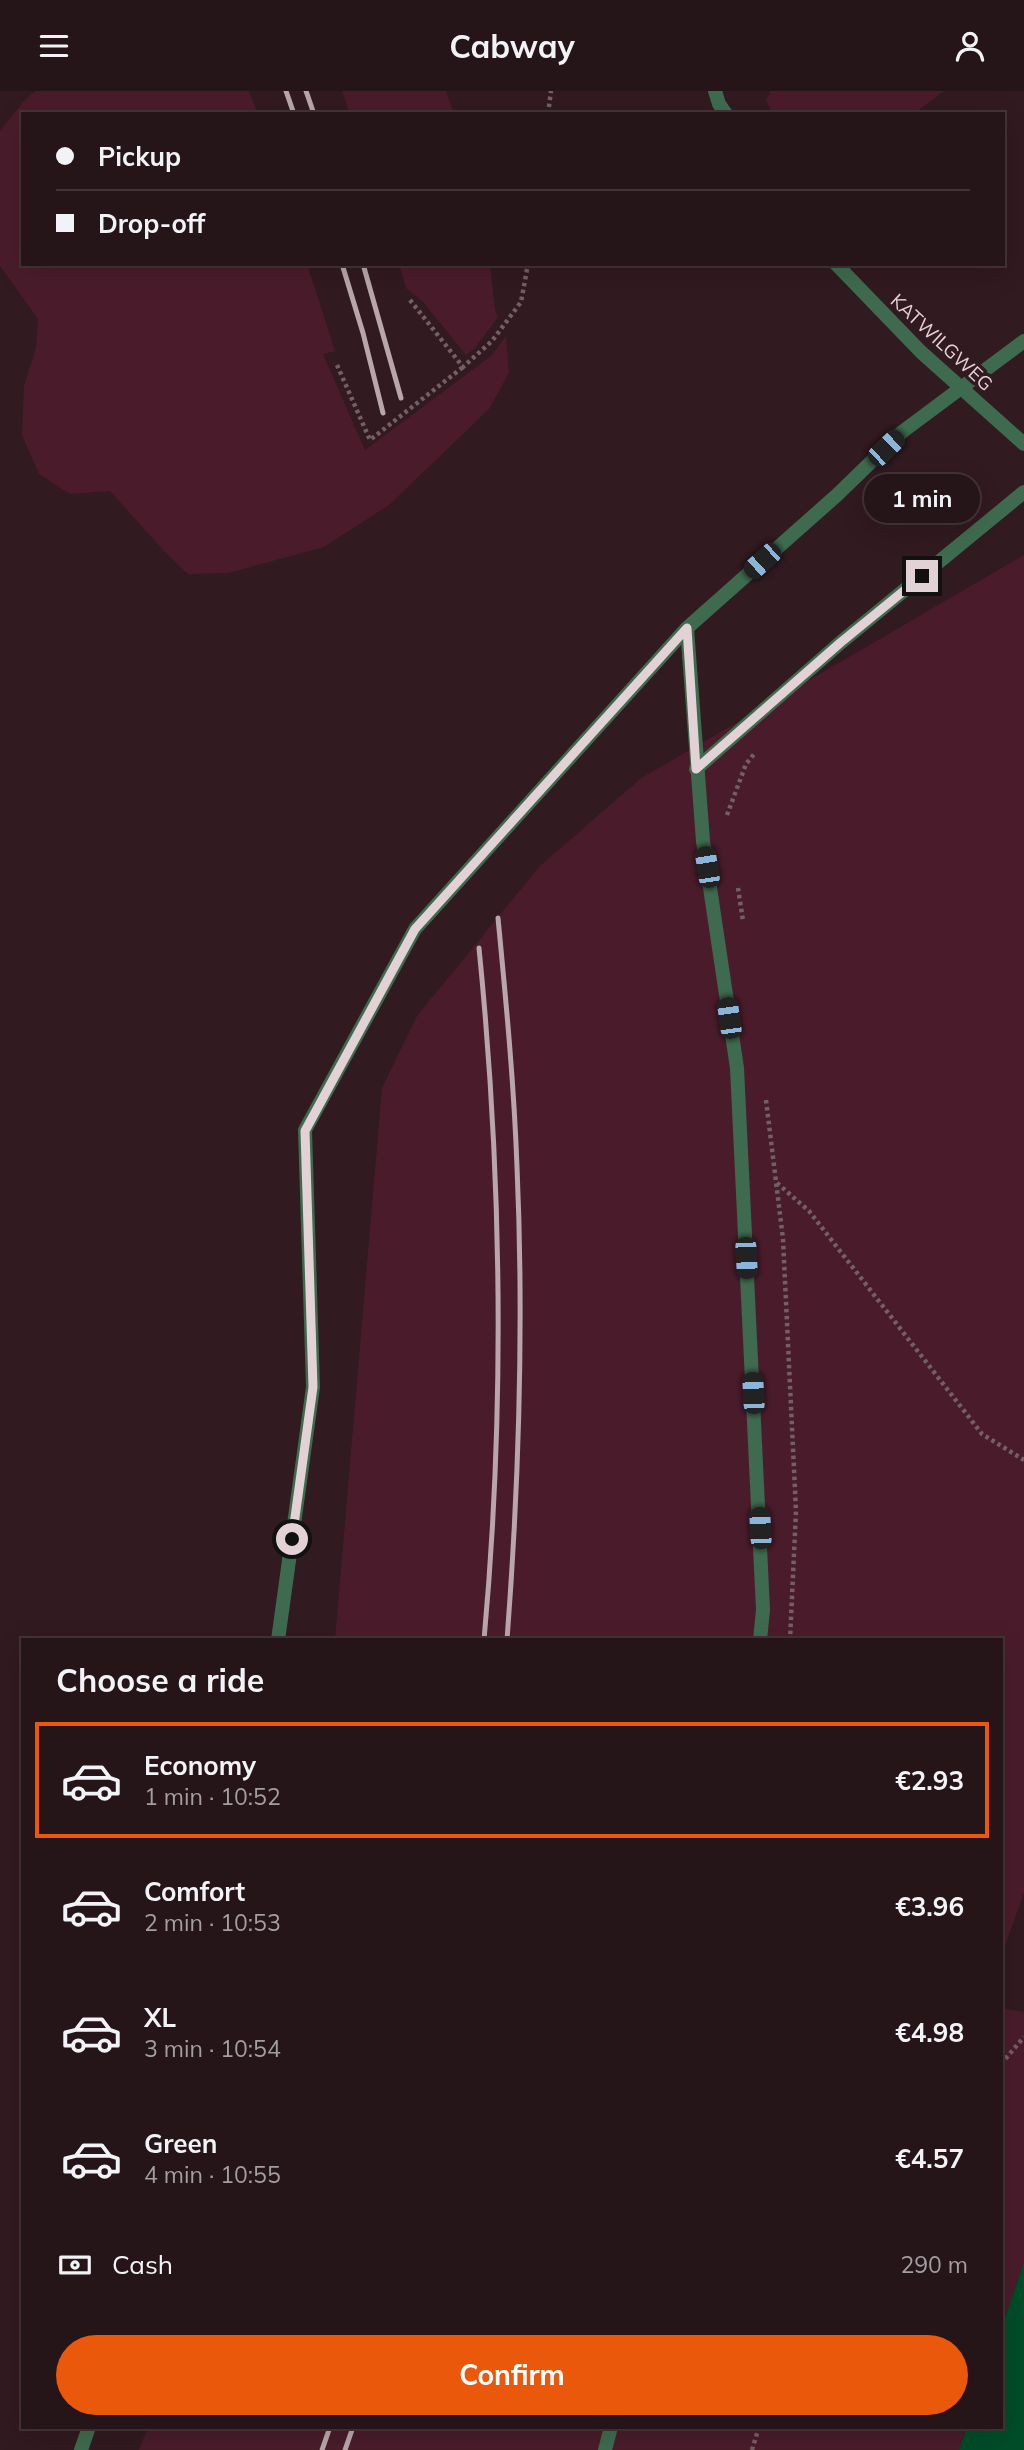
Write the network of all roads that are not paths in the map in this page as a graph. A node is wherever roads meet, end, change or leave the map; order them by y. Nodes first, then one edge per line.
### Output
1 (715, 91) edge
2 (725, 112) edge
3 (838, 266) edge
4 (1024, 341) edge
5 (1024, 444) edge
6 (1024, 492) edge
7 (687, 628) junction
8 (696, 769) junction
9 (278, 1638) edge
10 (760, 1638) edge
11 (88, 2429) edge
12 (610, 2429) edge
13 (80, 2450) edge
14 (605, 2450) edge

1 - 2 street
3 - 5 street, KATWILGWEG
4 - 7 street, bridge
6 - 8 street
7 - 8 street
7 - 9 street
8 - 10 street
11 - 13 street
12 - 14 street

